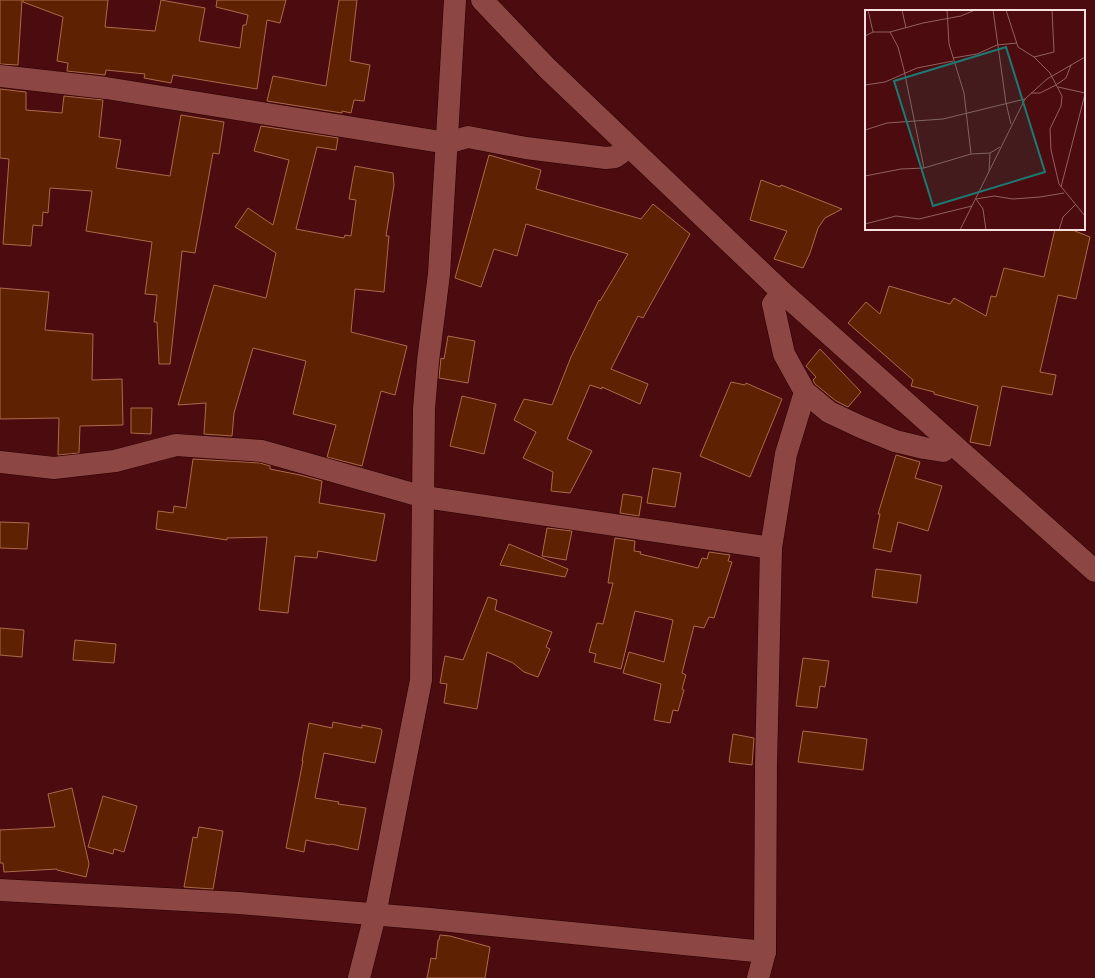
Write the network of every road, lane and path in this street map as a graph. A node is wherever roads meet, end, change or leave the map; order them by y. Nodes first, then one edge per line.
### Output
1 (455, 0) edge
2 (482, 0) edge
3 (0, 76) edge
4 (447, 143) junction
5 (629, 147) junction
6 (782, 292) junction
7 (805, 392) junction
8 (952, 444) junction
9 (0, 462) edge
10 (424, 497) junction
11 (771, 548) junction
12 (1095, 571) edge
13 (0, 890) edge
14 (375, 915) junction
15 (765, 952) junction
16 (359, 978) edge
17 (758, 978) edge

1 - 4 street
2 - 5 street
3 - 4 street
4 - 5 street
4 - 10 street
5 - 6 street
6 - 7 street
6 - 8 street
7 - 8 street
7 - 11 street
8 - 12 street
9 - 10 street
10 - 11 street
10 - 14 street
11 - 15 street
13 - 14 street
14 - 15 street
14 - 16 street
15 - 17 street

